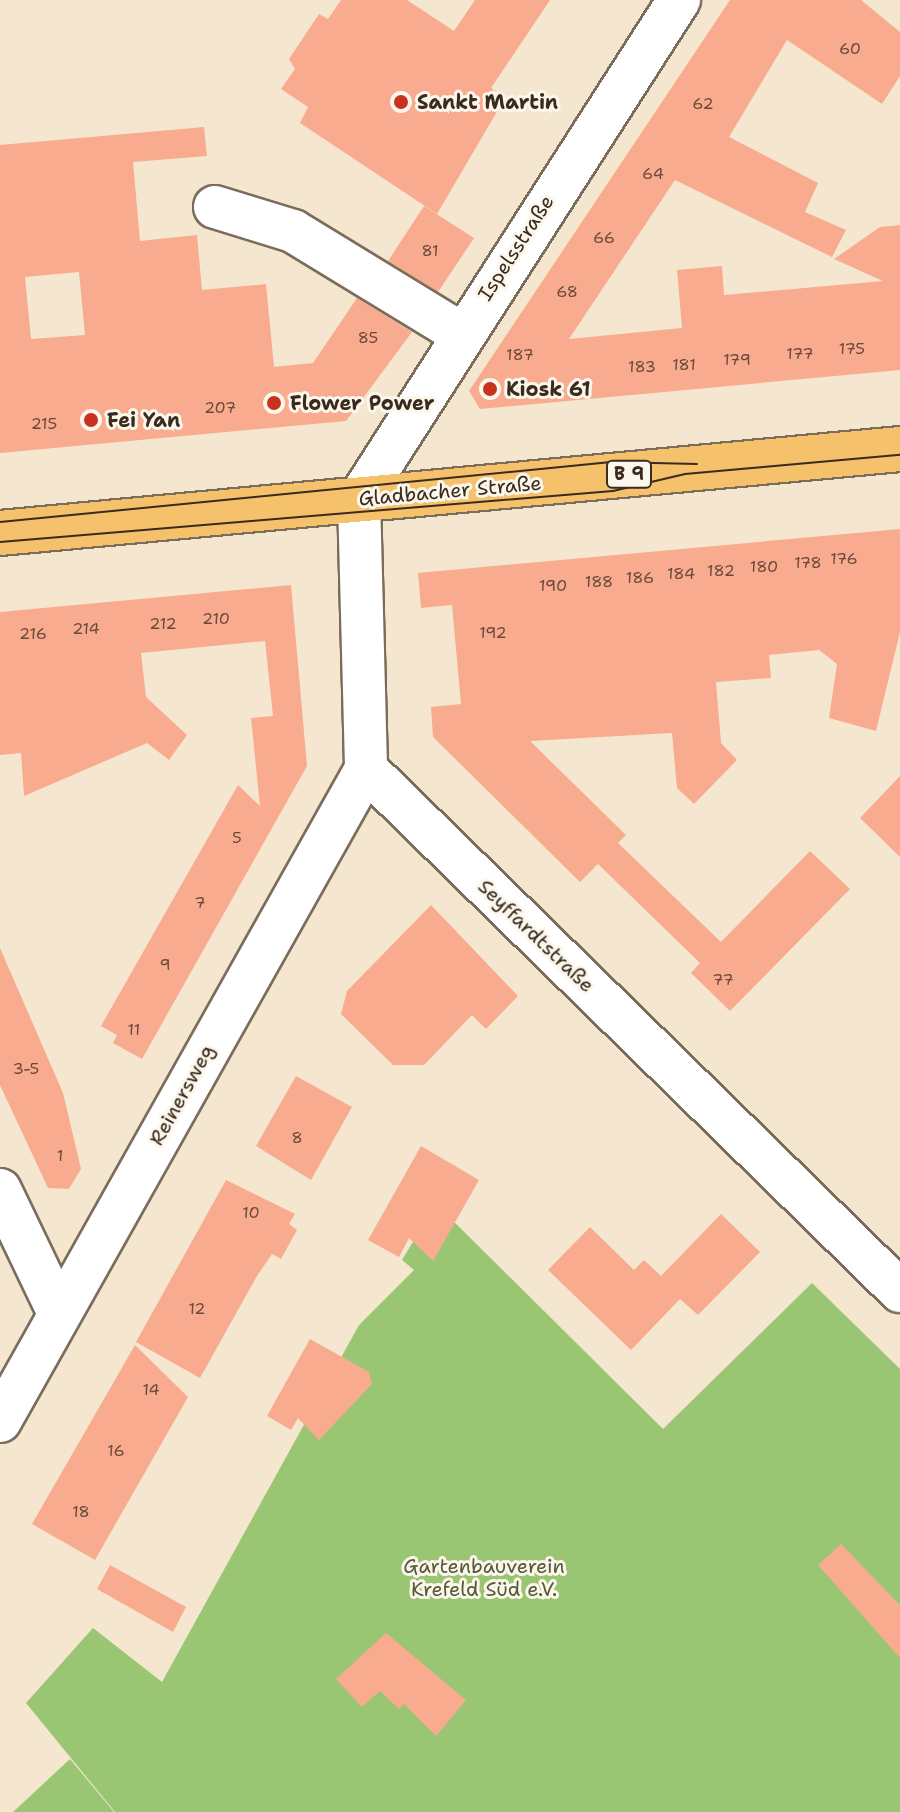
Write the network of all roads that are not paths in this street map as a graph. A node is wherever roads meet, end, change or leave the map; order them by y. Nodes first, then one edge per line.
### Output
1 (679, 0) edge
2 (215, 207) dead end
3 (460, 333) junction
4 (900, 449) edge
5 (359, 499) junction
6 (0, 533) edge
7 (366, 769) junction
8 (0, 1190) edge
9 (900, 1291) edge
10 (59, 1313) junction
11 (0, 1421) edge

1 - 3 street, Ispelsstraße
2 - 3 street
3 - 5 street, Ispelsstraße
4 - 5 main road, Gladbacher Straße / B 9
5 - 6 main road, Gladbacher Straße / B 9
5 - 7 street
7 - 9 street, Seyffardtstraße
7 - 10 street, Reinersweg
8 - 10 street
10 - 11 street, Reinersweg

